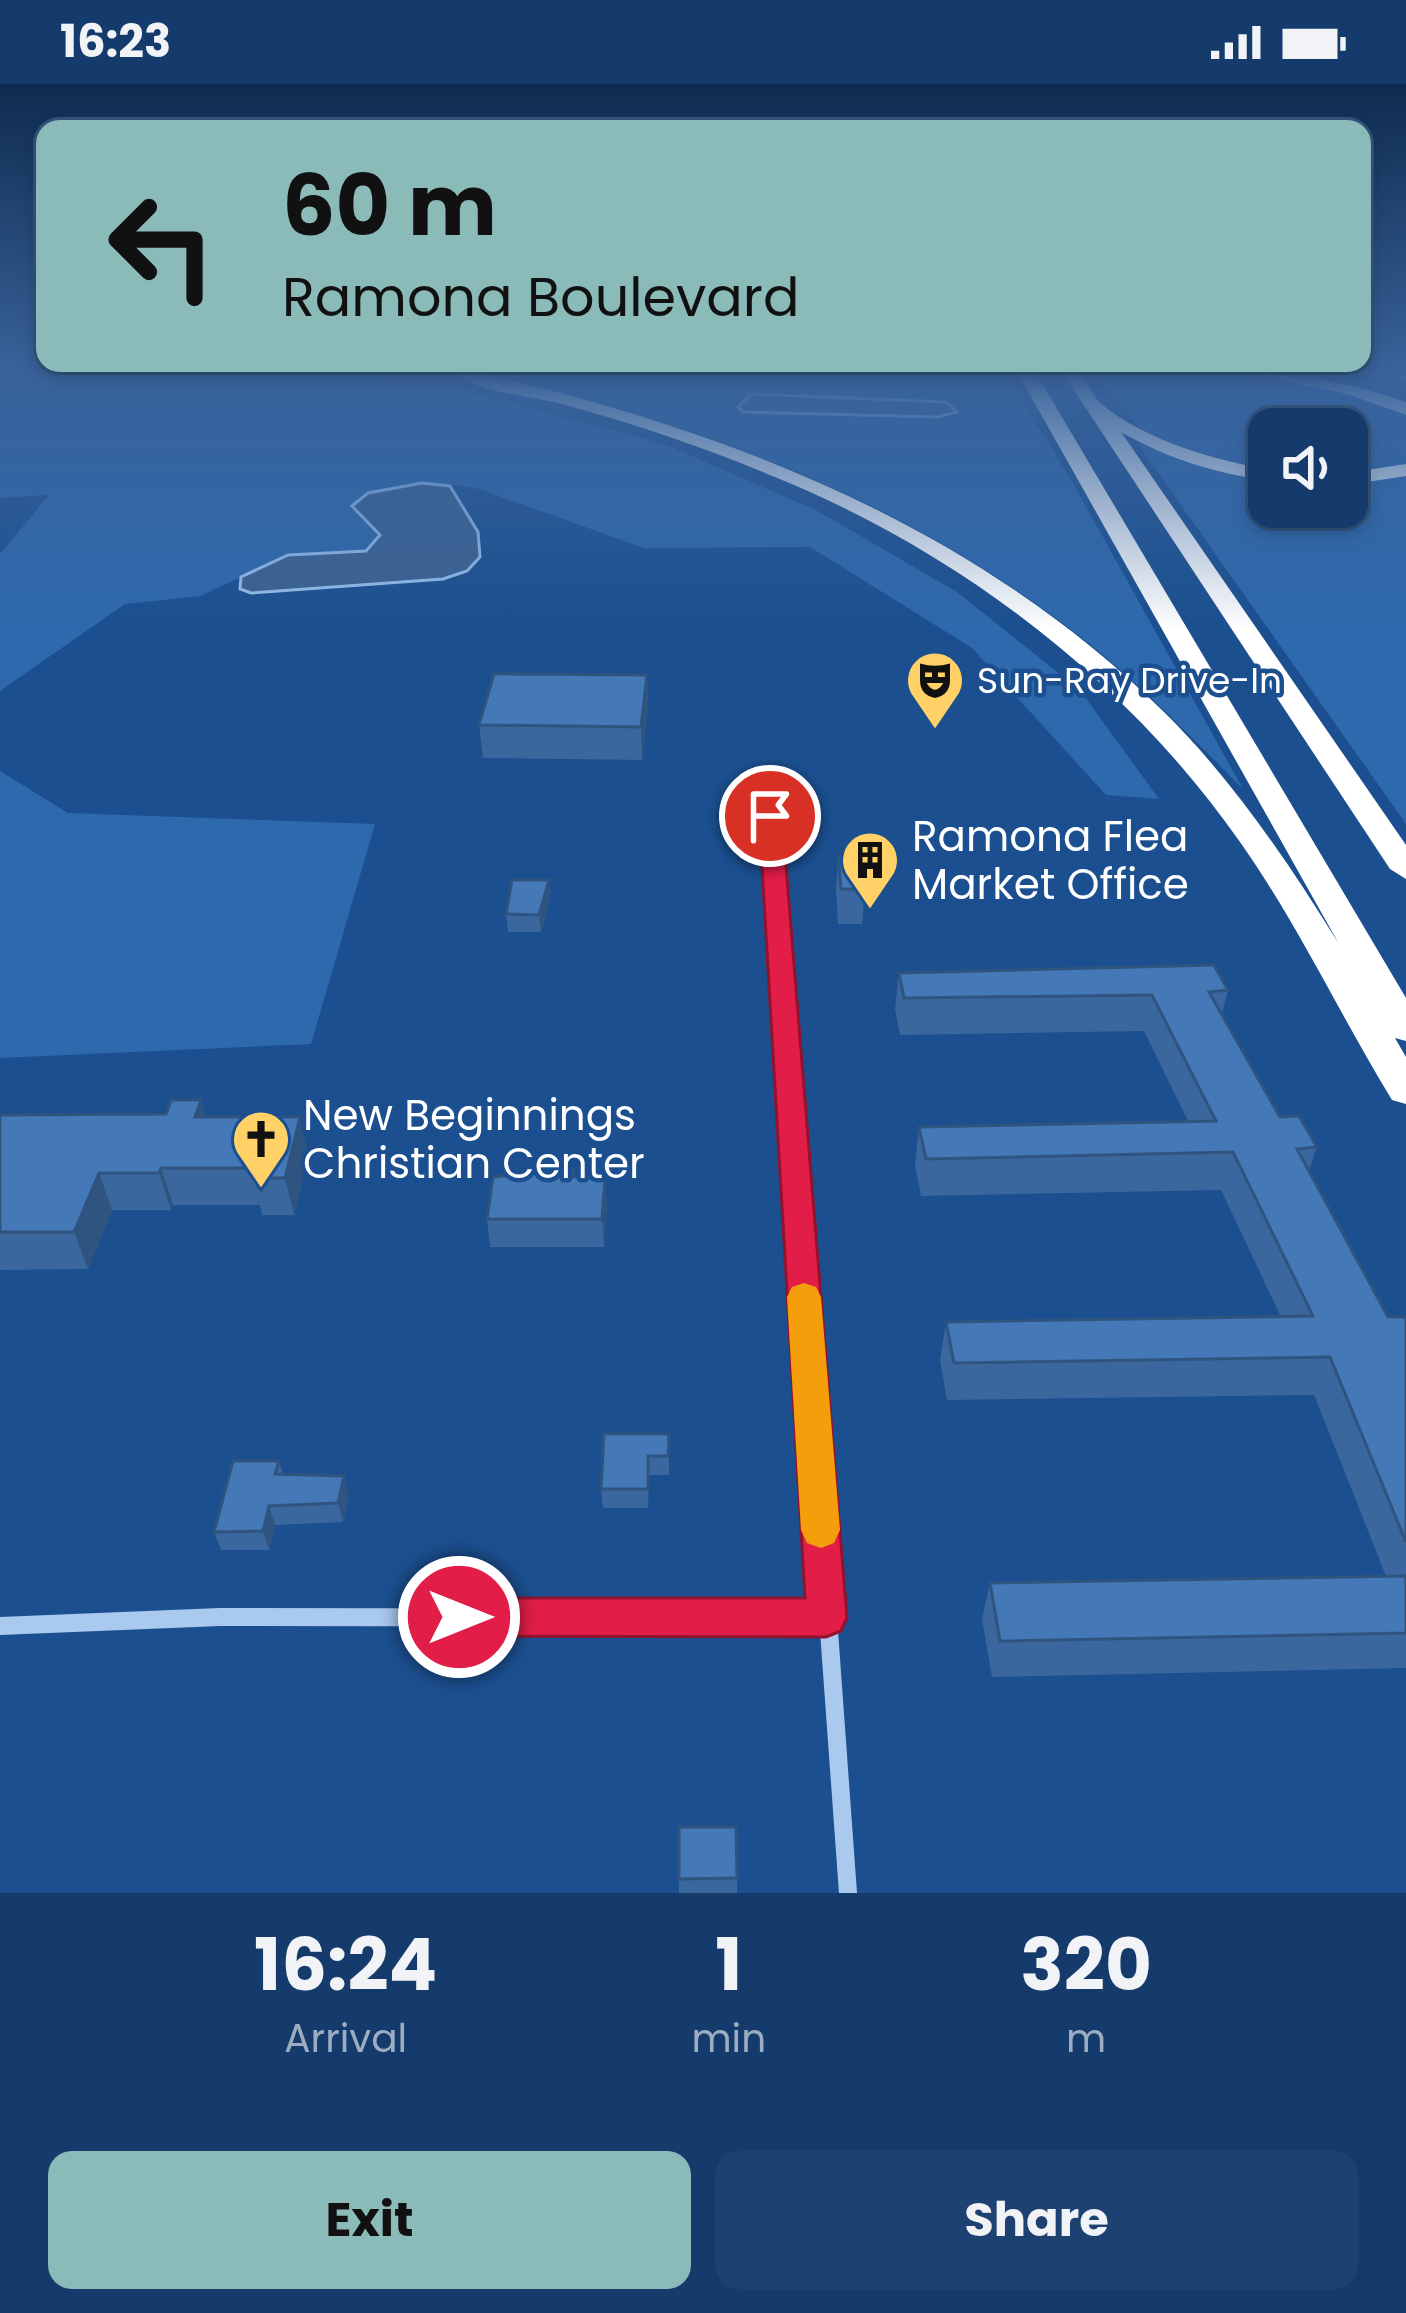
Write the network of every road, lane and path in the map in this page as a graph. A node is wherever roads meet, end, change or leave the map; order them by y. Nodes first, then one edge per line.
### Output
1 (749, 459) edge
2 (1077, 459) edge
3 (1129, 459) edge
4 (1191, 459) edge
5 (1406, 470) edge
6 (1248, 473) edge
7 (1368, 476) edge
8 (770, 816) dead end
9 (1406, 868) edge
10 (1406, 1029) edge
11 (1406, 1091) edge
12 (826, 1618) junction
13 (0, 1626) edge
14 (848, 1893) edge

1 - 11 highway
2 - 10 highway
3 - 9 highway
4 - 6 highway
5 - 7 highway
8 - 12 street
12 - 13 street
12 - 14 street

